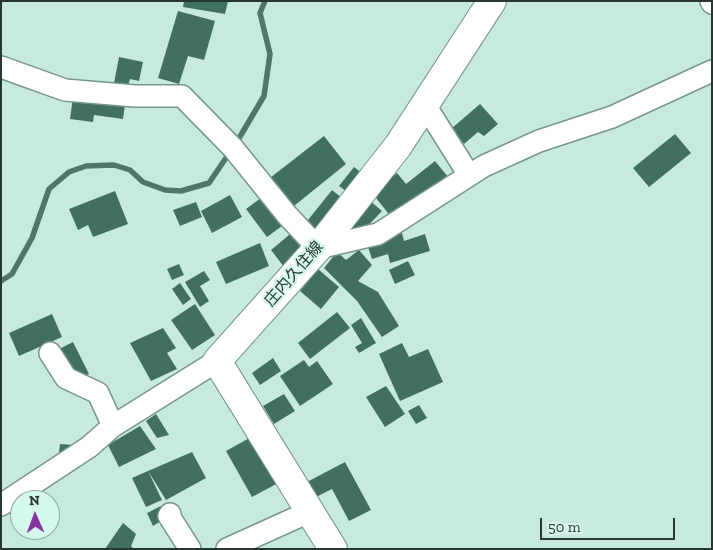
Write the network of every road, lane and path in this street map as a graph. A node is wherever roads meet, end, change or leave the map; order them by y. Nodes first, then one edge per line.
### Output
1 (492, 1) edge
2 (1, 66) edge
3 (712, 71) edge
4 (425, 105) junction
5 (469, 175) junction
6 (318, 248) junction
7 (50, 353) dead end
8 (217, 361) junction
9 (113, 426) junction
10 (1, 505) edge
11 (311, 511) junction
12 (170, 514) dead end
13 (190, 549) edge
14 (227, 549) edge
15 (333, 549) edge

1 - 4 main road, 庄内久住線
2 - 6 street
3 - 5 street
4 - 5 street
4 - 6 main road, 庄内久住線
5 - 6 street
6 - 8 main road, 庄内久住線
7 - 9 street
8 - 9 street
8 - 11 main road
9 - 10 street
11 - 14 street
11 - 15 main road
12 - 13 street

